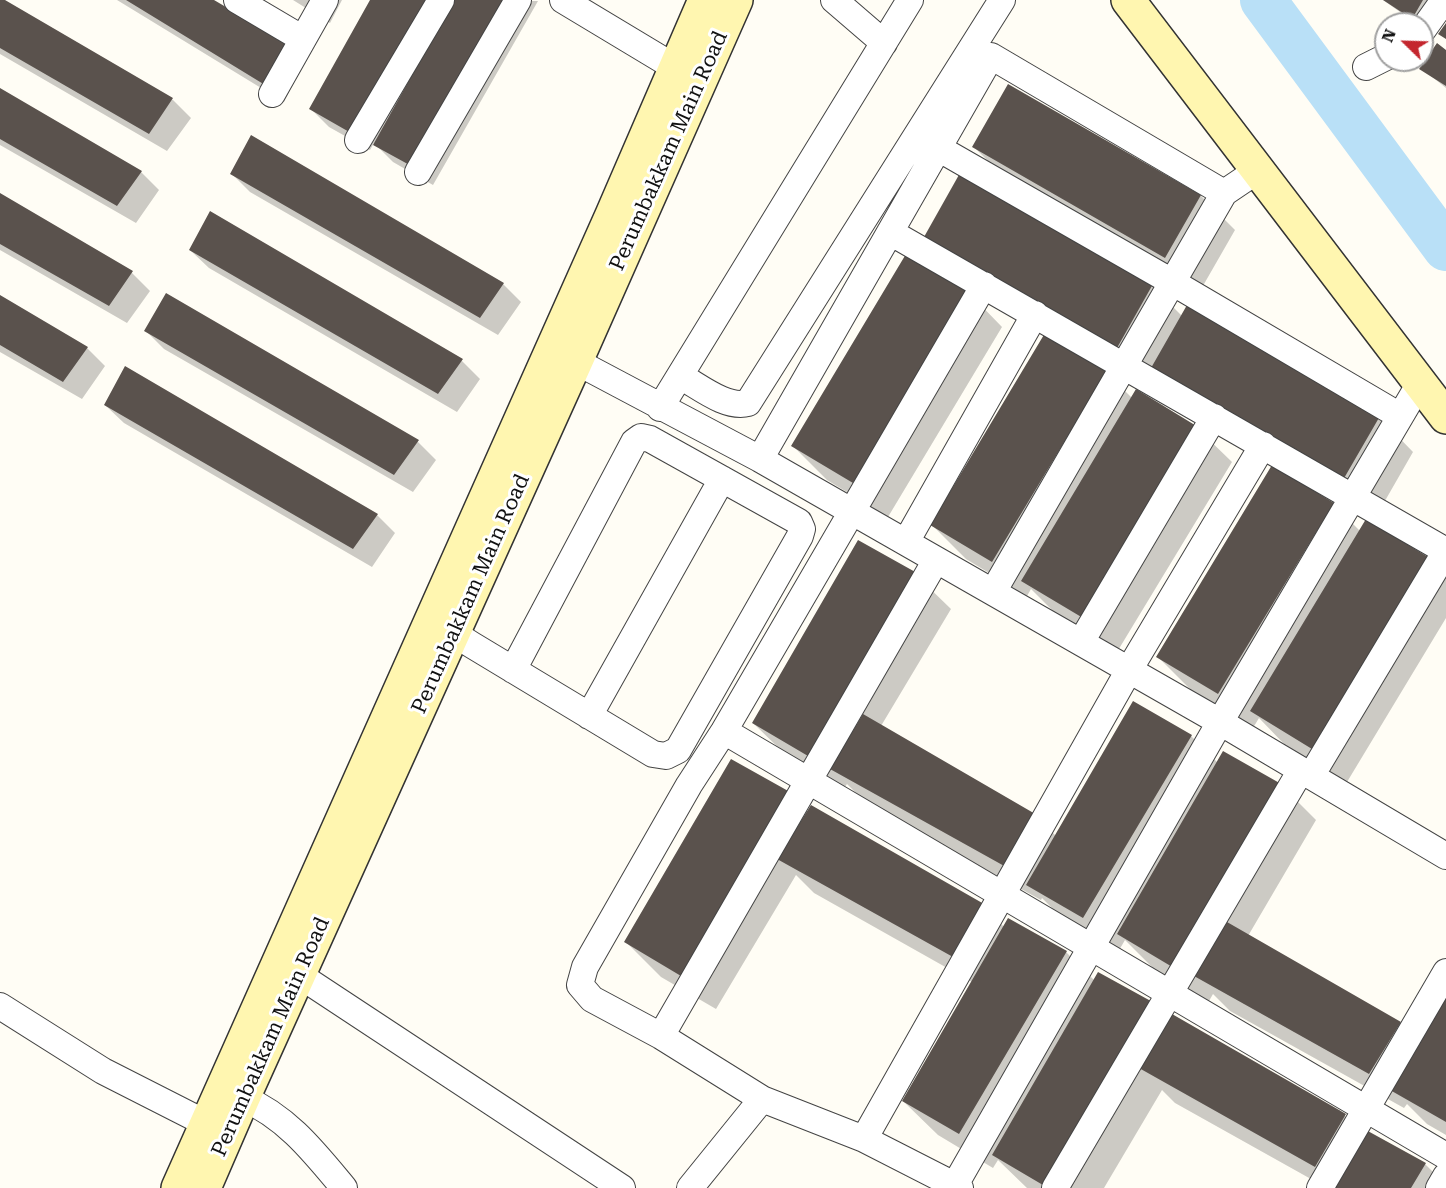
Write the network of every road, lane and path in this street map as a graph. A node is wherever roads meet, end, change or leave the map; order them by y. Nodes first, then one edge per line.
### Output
1 (237, 0) edge
2 (325, 0) edge
3 (441, 0) edge
4 (518, 0) edge
5 (563, 0) edge
6 (705, 0) edge
7 (736, 0) edge
8 (834, 0) edge
9 (910, 0) edge
10 (1002, 0) edge
11 (1128, 0) edge
12 (1154, 0) edge
13 (1444, 0) edge
14 (1434, 14) edge
15 (303, 39) junction
16 (884, 43) junction
17 (687, 75) junction
18 (272, 93) dead end
19 (358, 140) dead end
20 (938, 148) junction
21 (1258, 170) junction
22 (418, 172) dead end
23 (1224, 193) junction
24 (890, 232) junction
25 (1173, 282) junction
26 (984, 285) junction
27 (1035, 314) junction
28 (564, 355) junction
29 (1124, 365) junction
30 (680, 376) junction
31 (1433, 382) edge
32 (660, 408) junction
33 (1400, 416) junction
34 (1214, 417) junction
35 (1446, 417) edge
36 (1263, 445) junction
37 (760, 459) junction
38 (722, 479) junction
39 (1353, 497) junction
40 (852, 512) junction
41 (906, 542) junction
42 (1446, 551) edge
43 (936, 560) junction
44 (993, 592) junction
45 (453, 633) junction
46 (1081, 642) junction
47 (513, 670) junction
48 (1129, 670) junction
49 (589, 716) junction
50 (1220, 722) junction
51 (724, 731) junction
52 (1306, 773) junction
53 (808, 780) junction
54 (1446, 856) edge
55 (1003, 895) junction
56 (1090, 946) junction
57 (1446, 972) edge
58 (299, 975) junction
59 (1170, 993) junction
60 (0, 1005) edge
61 (661, 1036) junction
62 (243, 1098) junction
63 (762, 1100) junction
64 (1366, 1108) junction
65 (217, 1129) junction
66 (864, 1139) junction
67 (1446, 1155) edge
68 (1446, 1176) edge
69 (958, 1187) edge
70 (178, 1188) edge
71 (204, 1188) edge
72 (345, 1188) edge
73 (622, 1188) edge
74 (690, 1188) edge
75 (1055, 1188) edge
76 (1320, 1188) edge
77 (1439, 1188) edge

1 - 15 street
2 - 15 street
3 - 19 street
4 - 22 street
5 - 17 street
6 - 17 street, Perumbakkam Main Road
7 - 17 street, Perumbakkam Main Road
8 - 16 street
9 - 16 street
10 - 30 street
11 - 21 street
12 - 31 street
13 - 14 street
15 - 18 street
16 - 30 street
17 - 28 street, Perumbakkam Main Road
20 - 23 street
20 - 24 street
20 - 25 street
21 - 23 street
21 - 31 street
23 - 25 street
24 - 26 street
24 - 37 street
25 - 29 street
25 - 33 street
26 - 27 street
26 - 40 street
27 - 29 street
27 - 41 street
28 - 32 street
28 - 45 street, Perumbakkam Main Road
28 - 65 street, Perumbakkam Main Road
29 - 34 street
29 - 44 street
30 - 32 street
31 - 33 street
31 - 35 street
32 - 37 street
33 - 39 street
34 - 36 street
34 - 46 street
36 - 39 street
36 - 48 street
37 - 40 street
38 - 47 street
38 - 49 street
38 - 49 street
39 - 42 street
39 - 50 street
40 - 41 street
40 - 51 street
41 - 43 street
42 - 52 street
43 - 44 street
43 - 53 street
44 - 46 street
45 - 47 street
45 - 58 street, Perumbakkam Main Road
46 - 48 street
47 - 49 street
48 - 50 street
48 - 55 street
50 - 52 street
50 - 56 street
51 - 53 street
51 - 61 street
52 - 54 street
52 - 59 street
53 - 55 street
53 - 61 street
55 - 56 street
55 - 66 street
56 - 59 street
56 - 69 street
57 - 64 street
58 - 62 street, Perumbakkam Main Road
58 - 73 street
59 - 64 street
59 - 75 street
60 - 65 street
61 - 63 street
62 - 65 street, Perumbakkam Main Road
62 - 72 street
63 - 66 street
63 - 74 street
64 - 67 street
64 - 76 street
65 - 70 street, Perumbakkam Main Road
65 - 71 street, Perumbakkam Main Road
66 - 69 street
68 - 77 street

